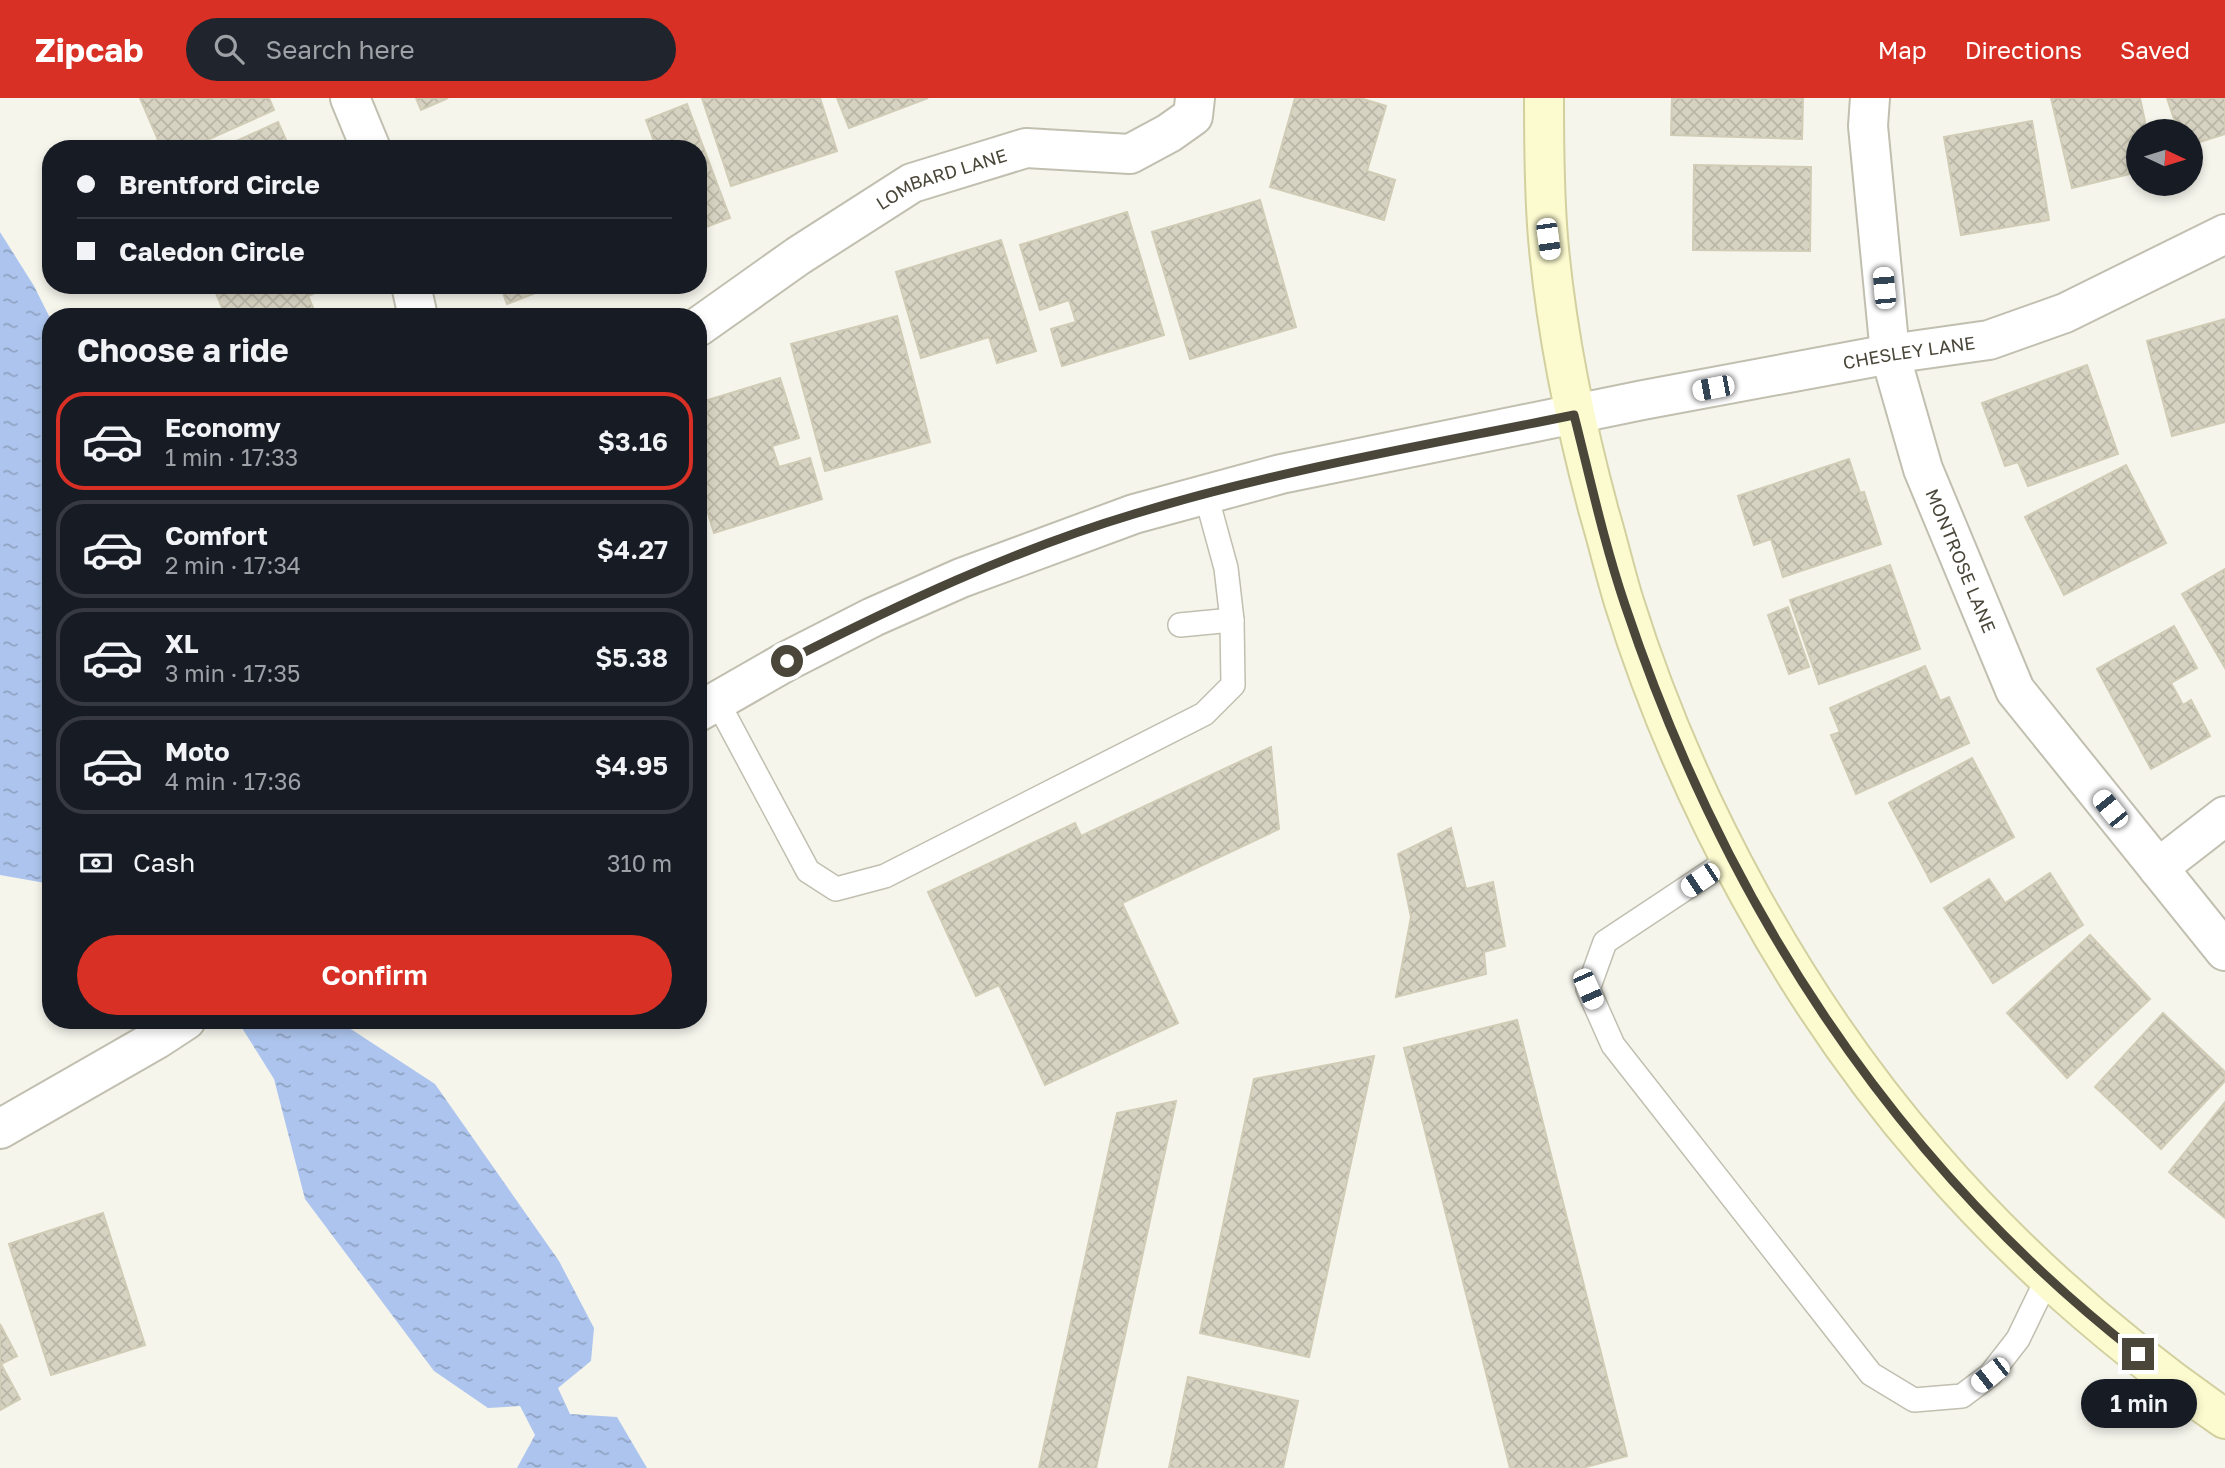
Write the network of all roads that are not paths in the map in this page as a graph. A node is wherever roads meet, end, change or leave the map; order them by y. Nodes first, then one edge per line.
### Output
1 (350, 98) edge
2 (1195, 98) edge
3 (1544, 98) edge
4 (1870, 98) edge
5 (367, 140) edge
6 (2225, 234) edge
7 (707, 321) edge
8 (1890, 354) junction
9 (1574, 415) junction
10 (1206, 495) junction
11 (1232, 620) junction
12 (1180, 625) dead end
13 (707, 706) edge
14 (2225, 816) edge
15 (1731, 859) junction
16 (2158, 868) junction
17 (2225, 951) edge
18 (171, 1029) edge
19 (0, 1129) edge
20 (2048, 1277) junction
21 (2225, 1419) edge

1 - 5 street
2 - 7 street, LOMBARD LANE
3 - 9 street
4 - 8 street, MONTROSE LANE
6 - 8 street, CHESLEY LANE
8 - 9 street, CHESLEY LANE
8 - 16 street, MONTROSE LANE
9 - 10 street, CHESLEY LANE
9 - 15 street
10 - 11 lane
10 - 13 street, CHESLEY LANE
11 - 12 lane
11 - 13 lane
14 - 16 street
15 - 20 street
15 - 20 lane
16 - 17 street, MONTROSE LANE
18 - 19 street
20 - 21 street

